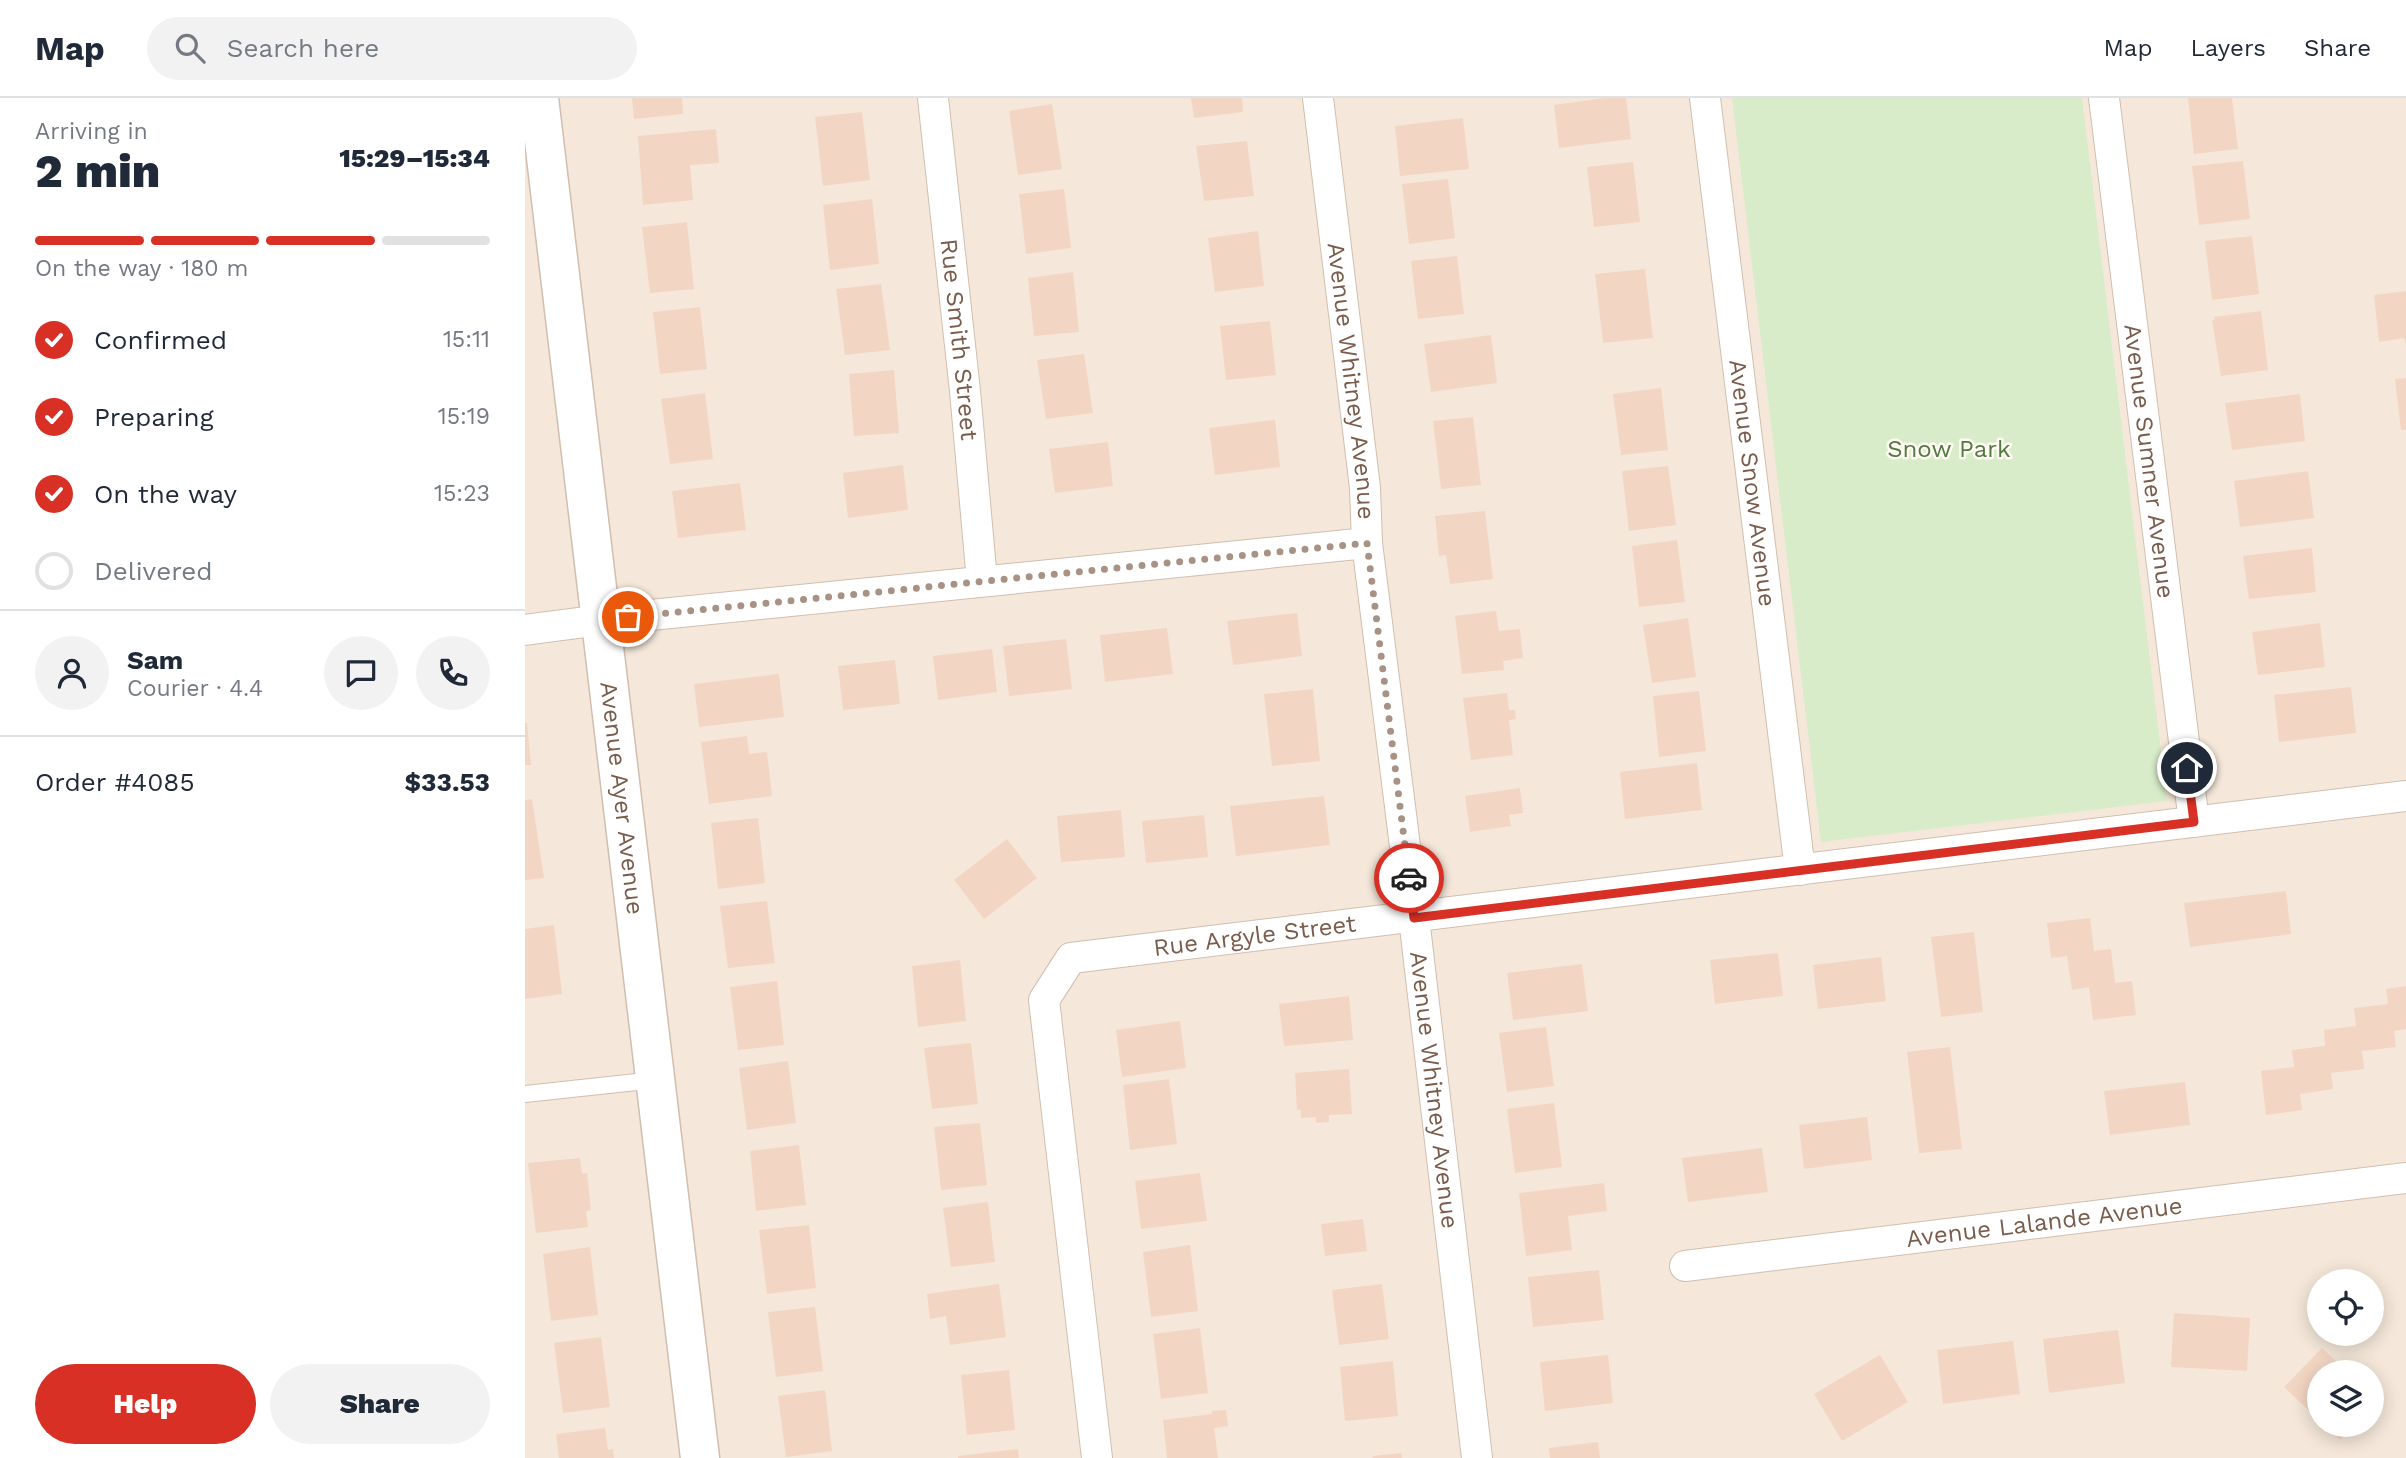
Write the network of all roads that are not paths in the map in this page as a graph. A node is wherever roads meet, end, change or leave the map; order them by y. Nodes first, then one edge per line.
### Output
1 (539, 98) edge
2 (933, 98) edge
3 (1318, 98) edge
4 (1705, 98) edge
5 (2105, 98) edge
6 (1367, 543) junction
7 (982, 581) junction
8 (601, 620) junction
9 (525, 630) edge
10 (2406, 796) edge
11 (2194, 822) junction
12 (1800, 870) junction
13 (1414, 918) junction
14 (656, 1080) junction
15 (525, 1094) edge
16 (2406, 1178) edge
17 (1685, 1266) dead end
18 (699, 1458) edge
19 (1097, 1458) edge
20 (1477, 1458) edge

1 - 8 street, Avenue Ayer Avenue
2 - 7 street, Rue Smith Street
3 - 6 street, Avenue Whitney Avenue
4 - 12 street, Avenue Snow Avenue
5 - 11 street, Avenue Sumner Avenue
6 - 7 street
6 - 13 street, Avenue Whitney Avenue
7 - 8 street
8 - 9 street
8 - 14 street, Avenue Ayer Avenue
10 - 11 street, Rue Argyle Street
11 - 12 street, Rue Argyle Street
12 - 13 street, Rue Argyle Street
13 - 19 street, Rue Argyle Street
13 - 20 street, Avenue Whitney Avenue
14 - 15 lane
14 - 18 street, Avenue Ayer Avenue
16 - 17 street, Avenue Lalande Avenue

